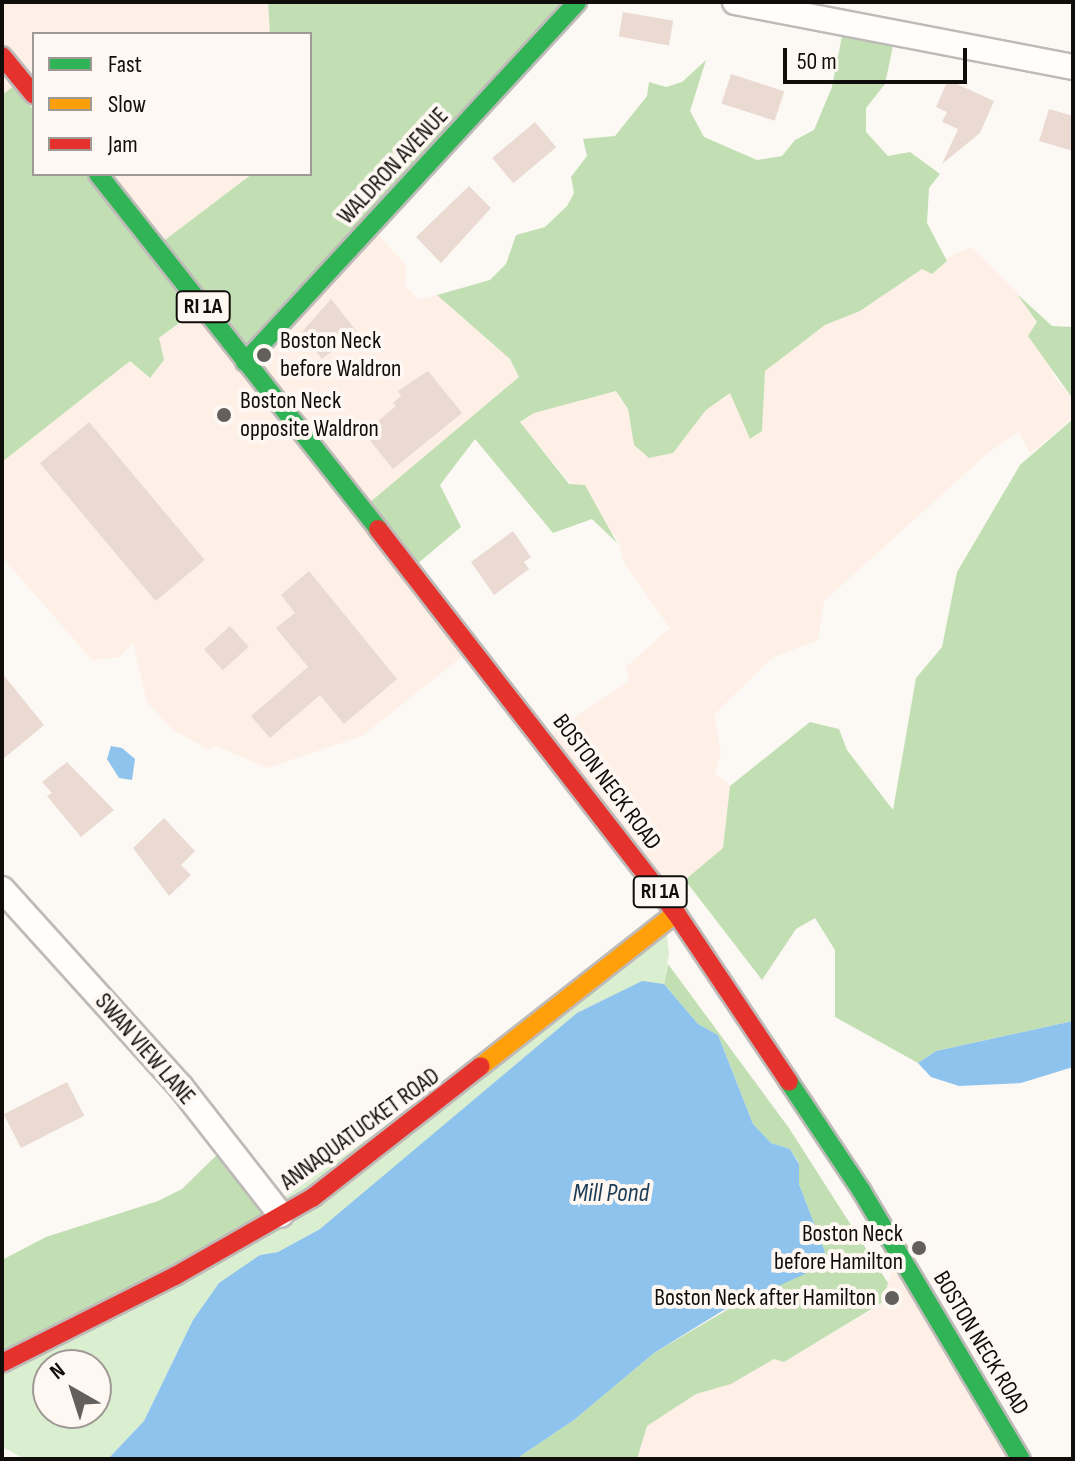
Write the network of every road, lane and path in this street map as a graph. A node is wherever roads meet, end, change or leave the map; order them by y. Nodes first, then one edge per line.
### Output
1 (577, 2) edge
2 (735, 2) edge
3 (2, 56) edge
4 (1073, 67) edge
5 (32, 93) edge
6 (100, 176) edge
7 (245, 362) junction
8 (2, 889) edge
9 (676, 913) junction
10 (281, 1215) junction
11 (2, 1363) edge
12 (1021, 1459) edge

1 - 7 main road, WALDRON AVENUE
2 - 4 street
3 - 5 main road
6 - 7 main road, BOSTON NECK ROAD / RI 1A
7 - 9 main road, BOSTON NECK ROAD / RI 1A
8 - 10 street, SWAN VIEW LANE
9 - 10 main road, ANNAQUATUCKET ROAD
9 - 12 main road, BOSTON NECK ROAD / RI 1A
10 - 11 main road, ANNAQUATUCKET ROAD

